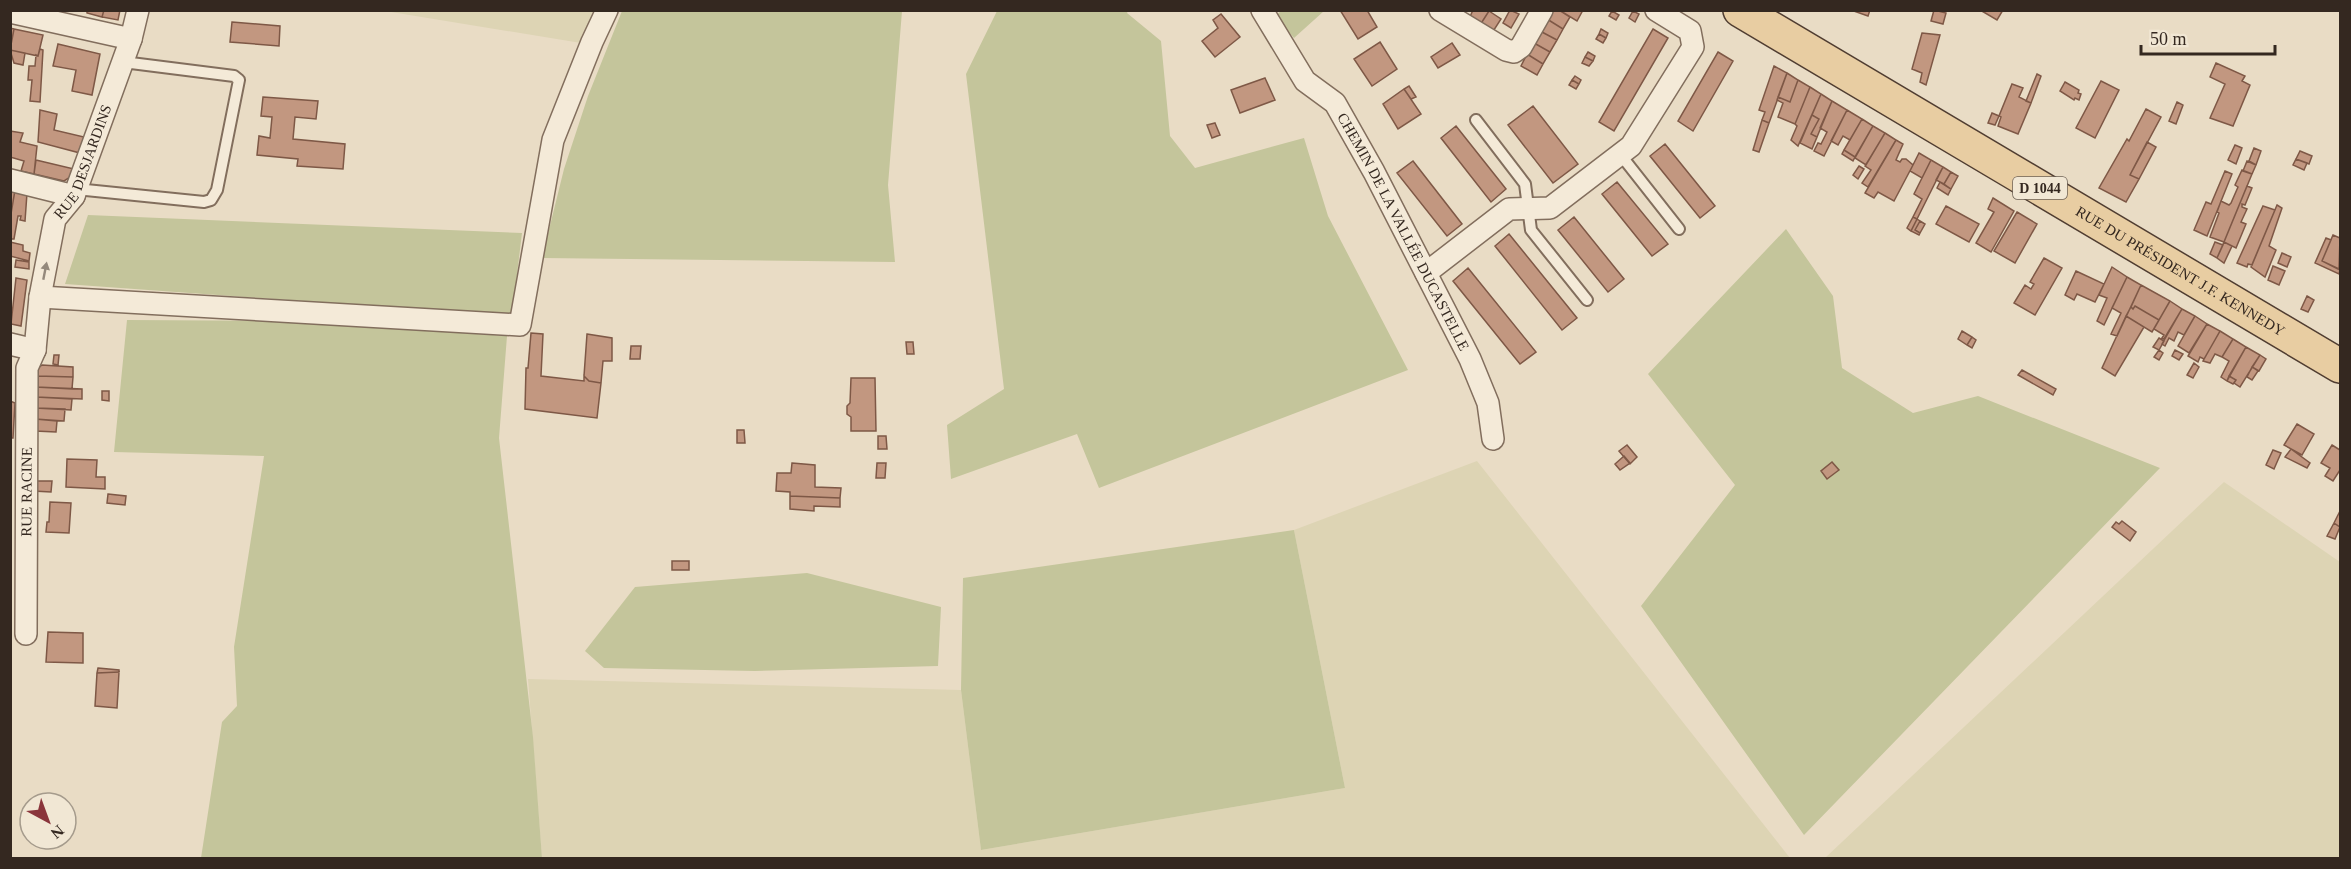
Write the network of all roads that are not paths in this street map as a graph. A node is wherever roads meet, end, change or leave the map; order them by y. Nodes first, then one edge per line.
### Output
1 (138, 10) edge
2 (607, 10) edge
3 (1262, 10) edge
4 (1440, 10) edge
5 (1542, 10) edge
6 (1656, 10) edge
7 (1740, 10) edge
8 (10, 12) edge
9 (131, 39) junction
10 (123, 62) junction
11 (1476, 120) dead end
12 (1620, 154) junction
13 (10, 180) edge
14 (75, 192) junction
15 (1529, 209) junction
16 (1679, 229) dead end
17 (1426, 273) junction
18 (40, 297) junction
19 (1587, 300) dead end
20 (10, 344) edge
21 (35, 350) junction
22 (2340, 366) edge
23 (1493, 440) dead end
24 (18, 445) edge
25 (26, 634) dead end

1 - 9 street, RUE DESJARDINS
2 - 18 street
3 - 17 street, CHEMIN DE LA VALLÉE DUCASTELLE
4 - 5 street
6 - 12 street
7 - 22 main road, RUE DU PRÉSIDENT J.F. KENNEDY / D 1044
8 - 9 street
9 - 10 street, RUE DESJARDINS
10 - 14 street, RUE DESJARDINS
10 - 14 lane
11 - 15 lane
12 - 15 street
12 - 16 lane
13 - 14 street
18 -> 14 street, RUE DESJARDINS
15 - 17 street
15 - 19 lane
17 - 23 street, CHEMIN DE LA VALLÉE DUCASTELLE
18 - 21 street, RUE DESJARDINS
20 - 21 street
21 - 24 street, RUE RACINE
24 - 25 street, RUE RACINE

